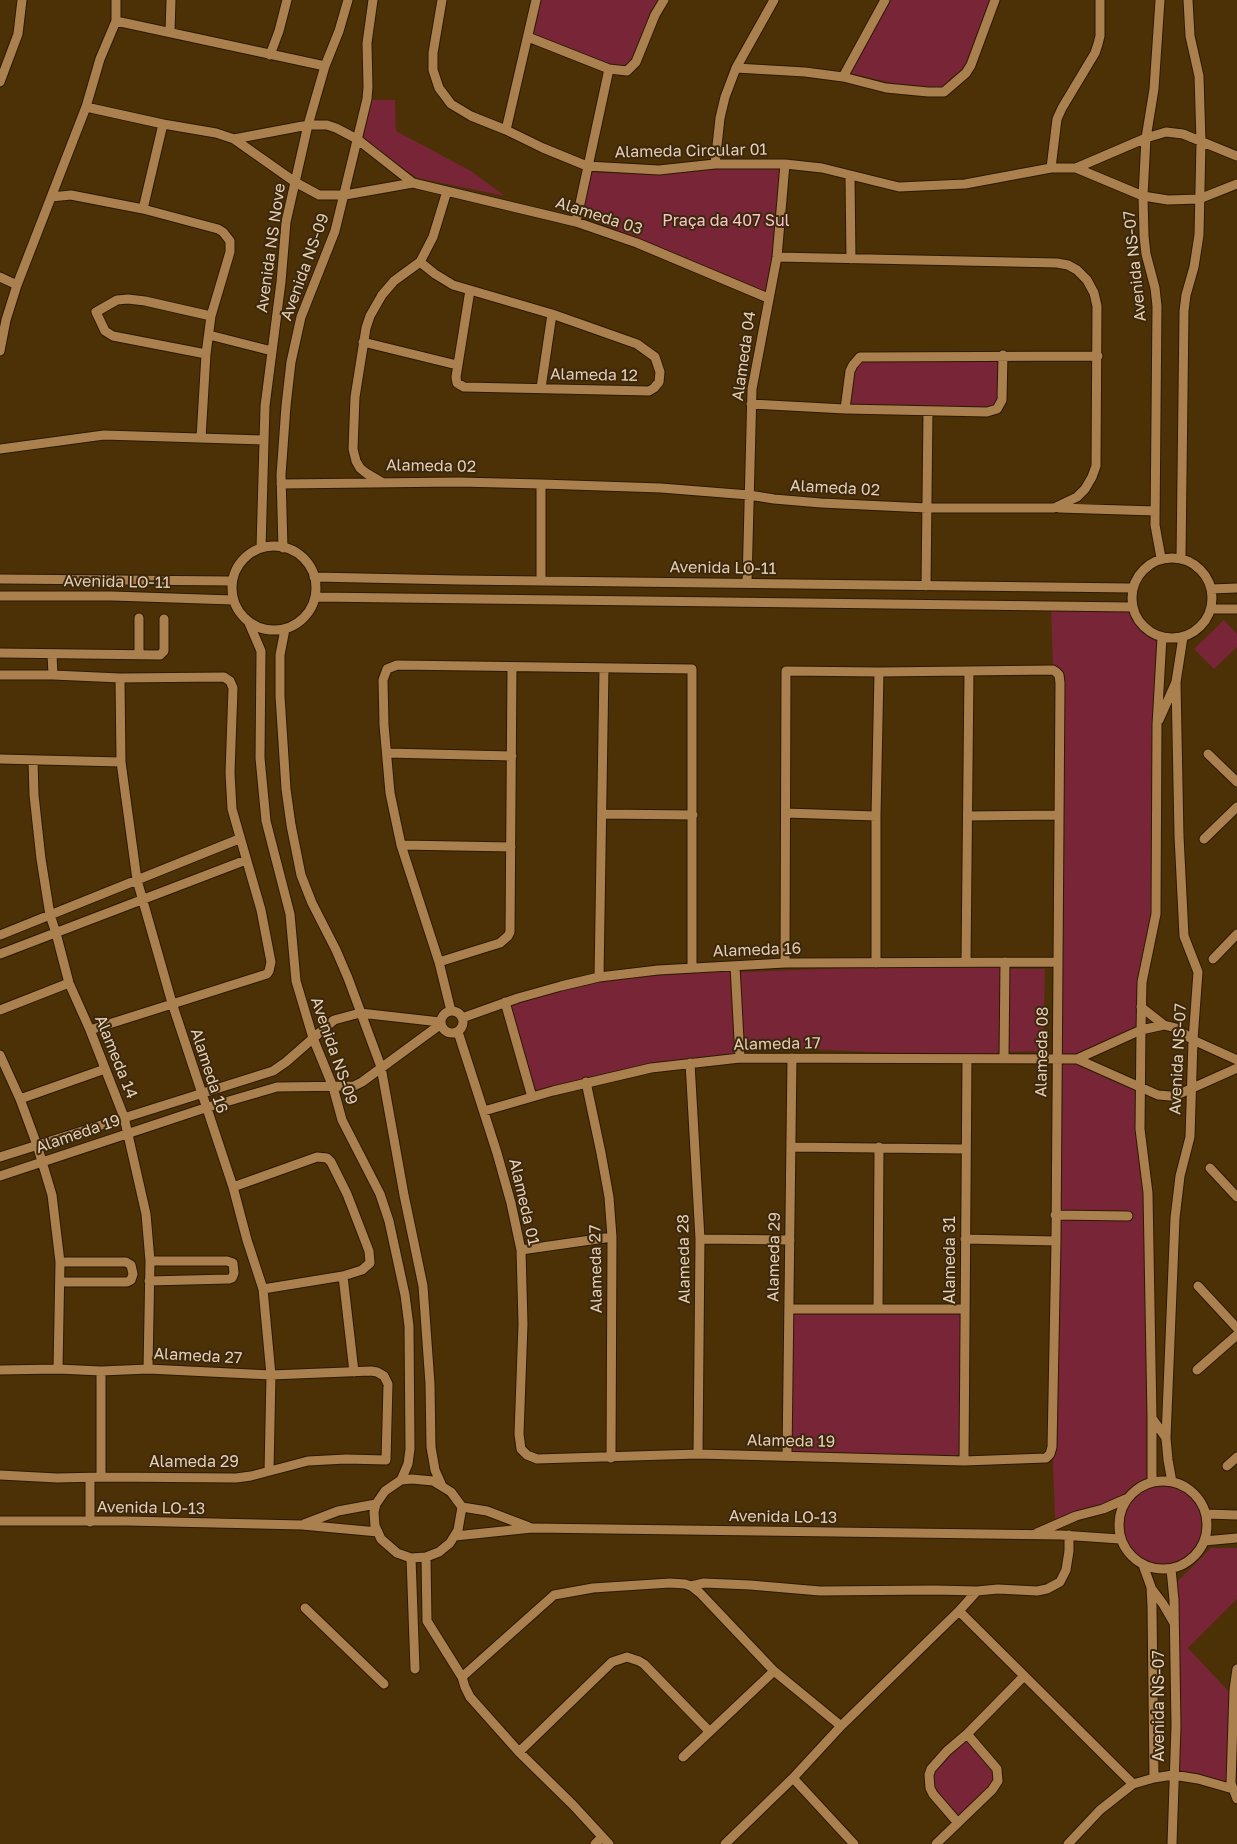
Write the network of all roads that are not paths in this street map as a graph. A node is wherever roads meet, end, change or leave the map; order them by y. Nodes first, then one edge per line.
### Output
1 (22, 0) edge
2 (116, 0) edge
3 (171, 0) edge
4 (287, 0) edge
5 (348, 0) edge
6 (374, 0) edge
7 (442, 0) edge
8 (536, 0) edge
9 (664, 0) edge
10 (774, 0) edge
11 (885, 0) edge
12 (995, 0) edge
13 (1100, 0) edge
14 (1160, 0) edge
15 (1188, 0) edge
16 (116, 21) junction
17 (170, 32) junction
18 (528, 38) junction
19 (270, 55) junction
20 (4, 58) edge
21 (325, 66) junction
22 (736, 68) junction
23 (609, 69) junction
24 (842, 77) junction
25 (0, 82) edge
26 (86, 107) junction
27 (163, 124) junction
28 (308, 125) junction
29 (506, 130) junction
30 (1146, 138) junction
31 (234, 139) junction
32 (357, 139) junction
33 (1201, 142) junction
34 (1237, 156) edge
35 (715, 164) junction
36 (785, 164) junction
37 (587, 166) junction
38 (1051, 168) junction
39 (1076, 168) junction
40 (850, 176) junction
41 (295, 182) junction
42 (413, 183) junction
43 (1237, 184) edge
44 (447, 192) junction
45 (345, 195) junction
46 (1143, 196) junction
47 (51, 197) junction
48 (1199, 199) junction
49 (143, 209) junction
50 (576, 222) junction
51 (777, 257) junction
52 (851, 259) junction
53 (420, 262) junction
54 (0, 277) edge
55 (16, 286) junction
56 (470, 290) junction
57 (768, 298) junction
58 (552, 314) junction
59 (211, 316) junction
60 (209, 335) junction
61 (363, 342) junction
62 (0, 351) edge
63 (272, 351) junction
64 (206, 354) junction
65 (1003, 355) junction
66 (1098, 356) junction
67 (457, 365) junction
68 (541, 388) junction
69 (751, 404) junction
70 (845, 409) junction
71 (928, 411) junction
72 (201, 438) junction
73 (263, 440) junction
74 (0, 449) edge
75 (383, 483) junction
76 (281, 484) junction
77 (541, 484) junction
78 (749, 495) junction
79 (927, 508) junction
80 (1054, 508) junction
81 (1155, 511) junction
82 (260, 548) junction
83 (283, 548) junction
84 (1161, 558) junction
85 (1181, 558) junction
86 (314, 577) junction
87 (0, 579) edge
88 (232, 581) junction
89 (540, 581) junction
90 (747, 583) junction
91 (926, 586) junction
92 (1132, 588) junction
93 (1237, 588) edge
94 (1211, 589) junction
95 (0, 596) edge
96 (315, 597) junction
97 (233, 600) junction
98 (1132, 607) junction
99 (1211, 609) junction
100 (1237, 609) edge
101 (139, 618) dead end
102 (164, 619) dead end
103 (249, 623) junction
104 (285, 629) junction
105 (1162, 637) junction
106 (1183, 637) junction
107 (0, 653) edge
108 (52, 654) junction
109 (139, 654) junction
110 (512, 667) junction
111 (604, 668) junction
112 (969, 671) junction
113 (879, 672) junction
114 (0, 675) edge
115 (53, 675) junction
116 (120, 678) junction
117 (1176, 682) junction
118 (1157, 725) junction
119 (387, 753) junction
120 (1208, 754) dead end
121 (512, 756) junction
122 (0, 759) edge
123 (33, 760) junction
124 (120, 762) junction
125 (1237, 782) edge
126 (1237, 807) edge
127 (786, 813) junction
128 (602, 814) junction
129 (692, 815) junction
130 (1060, 815) junction
131 (876, 816) junction
132 (968, 816) junction
133 (239, 839) junction
134 (1204, 839) dead end
135 (401, 845) junction
136 (511, 847) junction
137 (246, 860) junction
138 (137, 880) junction
139 (142, 900) junction
140 (50, 916) junction
141 (56, 933) junction
142 (1237, 934) edge
143 (0, 935) edge
144 (0, 954) edge
145 (1213, 959) dead end
146 (439, 962) junction
147 (966, 962) junction
148 (1005, 962) junction
149 (1058, 962) junction
150 (785, 963) junction
151 (876, 963) junction
152 (735, 966) junction
153 (692, 968) junction
154 (600, 977) junction
155 (69, 983) junction
156 (505, 1002) junction
157 (172, 1003) junction
158 (1141, 1006) junction
159 (0, 1010) edge
160 (451, 1011) junction
161 (360, 1013) junction
162 (462, 1018) junction
163 (441, 1023) junction
164 (1164, 1025) junction
165 (90, 1030) junction
166 (1141, 1030) junction
167 (458, 1032) junction
168 (313, 1038) junction
169 (1193, 1040) junction
170 (0, 1056) edge
171 (740, 1058) junction
172 (792, 1058) junction
173 (1004, 1058) junction
174 (1057, 1059) junction
175 (1077, 1059) junction
176 (967, 1060) junction
177 (1237, 1060) edge
178 (690, 1063) junction
179 (381, 1067) junction
180 (1237, 1068) edge
181 (105, 1069) junction
182 (586, 1082) junction
183 (333, 1087) junction
184 (1141, 1087) junction
185 (1191, 1088) junction
186 (201, 1093) junction
187 (532, 1097) junction
188 (20, 1099) junction
189 (206, 1108) junction
190 (484, 1111) junction
191 (124, 1117) junction
192 (128, 1133) junction
193 (38, 1145) junction
194 (791, 1147) junction
195 (879, 1147) junction
196 (965, 1148) junction
197 (0, 1156) edge
198 (44, 1163) junction
199 (1210, 1168) dead end
200 (0, 1176) edge
201 (233, 1187) junction
202 (1237, 1197) edge
203 (1055, 1215) junction
204 (1128, 1216) dead end
205 (612, 1237) junction
206 (700, 1239) junction
207 (965, 1239) junction
208 (790, 1240) junction
209 (1056, 1240) junction
210 (521, 1250) junction
211 (150, 1261) junction
212 (60, 1262) junction
213 (343, 1276) junction
214 (149, 1281) junction
215 (60, 1282) junction
216 (1198, 1286) dead end
217 (263, 1289) junction
218 (878, 1308) junction
219 (788, 1309) junction
220 (964, 1309) junction
221 (1237, 1328) edge
222 (1237, 1335) edge
223 (58, 1368) junction
224 (148, 1369) junction
225 (0, 1370) edge
226 (1197, 1370) dead end
227 (101, 1371) junction
228 (354, 1372) junction
229 (271, 1375) junction
230 (1152, 1418) junction
231 (1052, 1438) joint
232 (1166, 1438) junction
233 (520, 1445) joint
234 (698, 1454) junction
235 (787, 1456) junction
236 (611, 1458) junction
237 (1237, 1458) edge
238 (386, 1460) joint
239 (964, 1461) junction
240 (1227, 1466) dead end
241 (269, 1472) junction
242 (0, 1475) edge
243 (101, 1477) junction
244 (90, 1478) junction
245 (401, 1480) junction
246 (1152, 1482) junction
247 (1172, 1482) junction
248 (442, 1486) junction
249 (1126, 1500) junction
250 (376, 1504) junction
251 (462, 1507) junction
252 (1206, 1514) junction
253 (1237, 1515) edge
254 (0, 1521) edge
255 (90, 1522) junction
256 (302, 1525) junction
257 (532, 1528) junction
258 (378, 1532) junction
259 (1034, 1534) junction
260 (1069, 1535) junction
261 (455, 1536) junction
262 (1237, 1538) edge
263 (1120, 1539) junction
264 (1204, 1541) junction
265 (426, 1557) junction
266 (411, 1558) junction
267 (1143, 1565) junction
268 (1171, 1568) junction
269 (691, 1586) junction
270 (1151, 1587) junction
271 (977, 1591) junction
272 (305, 1608) dead end
273 (959, 1611) junction
274 (412, 1620) junction
275 (427, 1621) junction
276 (1174, 1624) junction
277 (415, 1669) dead end
278 (1237, 1670) edge
279 (774, 1671) junction
280 (1024, 1676) junction
281 (462, 1677) junction
282 (384, 1684) dead end
283 (840, 1726) junction
284 (709, 1731) junction
285 (967, 1734) junction
286 (519, 1752) junction
287 (683, 1756) dead end
288 (1174, 1775) junction
289 (793, 1778) junction
290 (1154, 1778) junction
291 (1134, 1784) junction
292 (1233, 1789) junction
293 (1237, 1799) edge
294 (958, 1823) junction
295 (602, 1837) junction
296 (595, 1844) edge
297 (610, 1844) edge
298 (725, 1844) edge
299 (854, 1844) edge
300 (936, 1844) edge
301 (1068, 1844) edge
302 (1172, 1844) edge

1 - 20 street
2 - 16 street
3 - 17 street
4 - 19 street
5 - 21 street, Avenida NS Nove
6 - 32 street, Avenida NS-09
7 - 29 street, Alameda Circular 01
8 - 18 street
9 - 23 street
10 - 22 street
11 - 24 street
12 - 24 street
13 - 38 street
14 - 30 street, Avenida NS-07
15 - 33 street
16 - 17 street
16 - 26 street
17 - 19 street
18 - 23 street
18 - 29 street
19 - 21 street
20 - 25 street
21 - 28 street, Avenida NS Nove
22 - 24 street
22 - 35 street
23 - 37 street
26 - 27 street
26 - 47 street
27 - 31 street
27 - 49 street
28 - 31 street
28 - 32 street
28 - 41 street, Avenida NS Nove
29 - 37 street, Alameda Circular 01
30 - 33 street, Alameda Circular 01
30 - 39 street, Alameda Circular 01
30 - 46 street, Avenida NS-07
31 - 41 street
32 - 42 street
32 - 45 street, Avenida NS-09
33 - 34 street, Alameda Circular 01
33 - 48 street
35 - 36 street, Alameda Circular 01
35 - 37 street, Alameda Circular 01
36 - 40 street, Alameda Circular 01
36 - 51 street, Alameda 04
37 - 50 street
38 - 39 street, Alameda Circular 01
38 - 40 street, Alameda Circular 01
39 - 46 street, Alameda Circular 01
40 - 52 street
41 - 45 street
41 - 63 street, Avenida NS Nove
42 - 44 street, Alameda 03
42 - 45 street
43 - 48 street, Alameda Circular 01
44 - 50 street, Alameda 03
44 - 53 street, Alameda 02
45 - 76 street, Avenida NS-09
46 - 48 street, Alameda Circular 01
46 - 81 street, Avenida NS-07
47 - 49 street
47 - 55 street
48 - 85 street
49 - 59 street
50 - 57 street, Alameda 03
51 - 52 street, Alameda 02
51 - 57 street, Alameda 04
52 - 66 street, Alameda 02
53 - 56 street, Alameda 12
53 - 61 street, Alameda 02
54 - 55 street
55 - 62 street
56 - 58 street, Alameda 12
56 - 67 street, Alameda 12
57 - 69 street, Alameda 04
58 - 68 street
58 - 68 street, Alameda 12
59 - 60 street
59 - 64 street
60 - 63 street
60 - 64 street
61 - 67 street
61 - 75 street, Alameda 02
63 - 73 street, Avenida NS Nove
64 - 72 street
65 - 66 street
65 - 70 street
65 - 71 street
66 - 80 street, Alameda 02
67 - 68 street, Alameda 12
69 - 70 street
69 - 78 street, Alameda 04
70 - 71 street
71 - 79 street
72 - 73 street
72 - 74 street
73 - 82 street, Avenida NS Nove
75 - 76 street
75 - 77 street, Alameda 02
76 - 83 street, Avenida NS-09
77 - 78 street, Alameda 02
77 - 89 street
78 - 79 street, Alameda 02
78 - 90 street, Alameda 04
79 - 80 street, Alameda 02
79 - 91 street
80 - 81 street
81 - 84 street, Avenida NS-07
82 - 83 street
82 - 88 street
83 - 86 street
84 - 85 street
84 - 92 street
85 - 94 street
86 - 89 street, Avenida LO-11
86 - 96 street
87 - 88 street, Avenida LO-11
88 - 97 street
89 - 90 street, Avenida LO-11
90 - 91 street, Avenida LO-11
91 - 92 street, Avenida LO-11
92 - 98 street
93 - 94 street
94 - 99 street
95 - 97 street, Avenida LO-11
96 - 98 street, Avenida LO-11
96 - 104 street
97 - 103 street
98 - 105 street
99 - 100 street
99 - 106 street
101 - 109 street
102 - 109 street
103 - 104 street
103 - 168 street, Avenida NS-09
104 - 161 street
105 - 106 street
105 - 118 street, Avenida NS-07
106 - 117 street, Avenida NS-07
107 - 108 street
108 - 109 street
108 - 115 street
110 - 111 street
110 - 119 street
110 - 121 street
111 - 128 street
111 - 129 street
112 - 113 street
112 - 130 street, Alameda 08
112 - 132 street
113 - 127 street
113 - 131 street
114 - 115 street
115 - 116 street
116 - 124 street, Alameda 16
116 - 133 street
117 - 118 street, Avenida NS-07
117 - 169 street, Avenida NS-07
118 - 158 street, Avenida NS-07
119 - 121 street
119 - 135 street
120 - 125 street
121 - 136 street
122 - 123 street
123 - 124 street
123 - 140 street, Alameda 14
124 - 138 street, Alameda 16
126 - 134 street
127 - 131 street
127 - 150 street
128 - 129 street
128 - 154 street
129 - 153 street
130 - 132 street
130 - 149 street, Alameda 08
131 - 151 street
132 - 147 street
133 - 137 street
133 - 138 street
135 - 136 street
135 - 146 street
136 - 146 street
137 - 139 street
137 - 157 street
138 - 139 street, Alameda 16
138 - 140 street
139 - 141 street
139 - 157 street, Alameda 16
140 - 141 street, Alameda 14
140 - 143 street
141 - 144 street
141 - 155 street, Alameda 14
142 - 145 street
146 - 160 street
147 - 148 street, Alameda 16
147 - 151 street, Alameda 16
148 - 149 street, Alameda 16
148 - 173 street
149 - 174 street, Alameda 08
150 - 151 street, Alameda 16
150 - 152 street, Alameda 16
152 - 153 street, Alameda 16
152 - 171 street
153 - 154 street, Alameda 16
154 - 156 street, Alameda 16
155 - 159 street
155 - 165 street, Alameda 14
156 - 162 street, Alameda 16
156 - 187 street
157 - 165 street
157 - 186 street, Alameda 16
158 - 164 street
158 - 166 street, Avenida NS-07
160 - 162 street
160 - 163 street
161 - 163 street, Alameda 19
161 - 168 street, Alameda 19
161 - 179 street
162 - 167 street
163 - 167 street
163 - 179 street, Alameda 19
164 - 166 street
164 - 169 street
165 - 181 street, Alameda 14
166 - 175 street
166 - 184 street, Avenida NS-07
167 - 190 street, Alameda 01
168 - 183 street, Avenida NS-09
168 - 186 street, Alameda 19
169 - 177 street
169 - 185 street, Avenida NS-07
170 - 188 street
171 - 172 street, Alameda 17
171 - 178 street, Alameda 17
172 - 176 street, Alameda 17
172 - 194 street, Alameda 29
173 - 174 street, Alameda 17
173 - 176 street, Alameda 17
174 - 175 street, Alameda 17
174 - 203 street, Alameda 08
175 - 184 street
176 - 196 street, Alameda 31
178 - 182 street, Alameda 17
178 - 206 street, Alameda 28
179 - 183 street, Alameda 19
179 - 248 street
180 - 185 street
181 - 188 street
181 - 191 street, Alameda 14
182 - 187 street, Alameda 17
182 - 205 street, Alameda 27
183 - 189 street, Alameda 19
183 - 245 street, Avenida NS-09
184 - 185 street
184 - 230 street, Avenida NS-07
185 - 232 street, Avenida NS-07
186 - 189 street, Alameda 16
186 - 191 street, Alameda 19
187 - 190 street, Alameda 17
188 - 193 street
189 - 192 street, Alameda 19
189 - 201 street, Alameda 16
190 - 210 street, Alameda 01
191 - 192 street, Alameda 14
191 - 193 street, Alameda 19
192 - 198 street, Alameda 19
192 - 211 street, Alameda 14
193 - 197 street, Alameda 19
193 - 198 street
194 - 195 street
194 - 208 street, Alameda 29
195 - 196 street
195 - 218 street
196 - 207 street, Alameda 31
198 - 200 street, Alameda 19
198 - 212 street
199 - 202 street
201 - 213 street
201 - 217 street, Alameda 16
203 - 204 street
203 - 209 street, Alameda 08
205 - 210 street
205 - 236 street, Alameda 27
206 - 208 street
206 - 234 street, Alameda 28
207 - 209 street
207 - 220 street, Alameda 31
208 - 219 street, Alameda 29
209 - 231 street, Alameda 08
210 - 233 street, Alameda 01
211 - 214 street, Alameda 14
211 - 214 street
212 - 215 street
212 - 215 street
213 - 217 street
213 - 228 street
214 - 224 street, Alameda 14
215 - 223 street
216 - 221 street
217 - 229 street, Alameda 16
218 - 219 street
218 - 220 street
219 - 235 street, Alameda 29
220 - 239 street, Alameda 31
222 - 226 street
223 - 225 street, Alameda 27
223 - 227 street, Alameda 27
224 - 227 street, Alameda 27
224 - 229 street, Alameda 27
227 - 243 street
228 - 229 street, Alameda 27
228 - 238 street, Alameda 27
229 - 241 street, Alameda 16
230 - 232 street, Avenida NS-07
230 - 246 street, Avenida NS-07
231 - 239 street, Alameda 19
232 - 247 street, Avenida NS-07
233 - 236 street, Alameda 19
234 - 235 street, Alameda 19
234 - 236 street, Alameda 19
235 - 239 street, Alameda 19
237 - 240 street
238 - 241 street, Alameda 29
241 - 243 street, Alameda 29
242 - 244 street, Alameda 29
243 - 244 street, Alameda 29
244 - 255 street
245 - 248 street
245 - 250 street
246 - 247 street
246 - 249 street
247 - 252 street
248 - 251 street
249 - 259 street, Avenida LO-13
249 - 263 street
250 - 256 street, Avenida LO-13
250 - 258 street
251 - 257 street, Avenida LO-13
251 - 261 street
252 - 253 street
252 - 264 street
254 - 255 street, Avenida LO-13
255 - 256 street, Avenida LO-13
256 - 258 street, Avenida LO-13
257 - 259 street, Avenida LO-13
257 - 261 street, Avenida LO-13
258 - 266 street
259 - 260 street, Avenida LO-13
260 - 263 street, Avenida LO-13
260 - 271 street
261 - 265 street
262 - 264 street
263 - 267 street
264 - 268 street
265 - 266 street
265 - 275 street
266 - 274 street
267 - 268 street
267 - 270 street, Avenida NS-07
268 - 276 street, Avenida NS-07
269 - 271 street
269 - 279 street
269 - 281 street
270 - 276 street
270 - 290 street, Avenida NS-07
271 - 273 street
272 - 282 street
273 - 280 street
273 - 283 street
274 - 275 street
274 - 277 street
275 - 281 street
276 - 288 street, Avenida NS-07
278 - 292 street
279 - 283 street
279 - 284 street
280 - 285 street
280 - 291 street
281 - 286 street
283 - 289 street
284 - 286 street
284 - 287 street
285 - 294 street
285 - 294 street
286 - 295 street
288 - 290 street
288 - 292 street
288 - 302 street, Avenida NS-07
289 - 298 street
289 - 299 street
290 - 291 street
291 - 301 street
292 - 293 street
294 - 300 street
295 - 296 street
295 - 297 street

